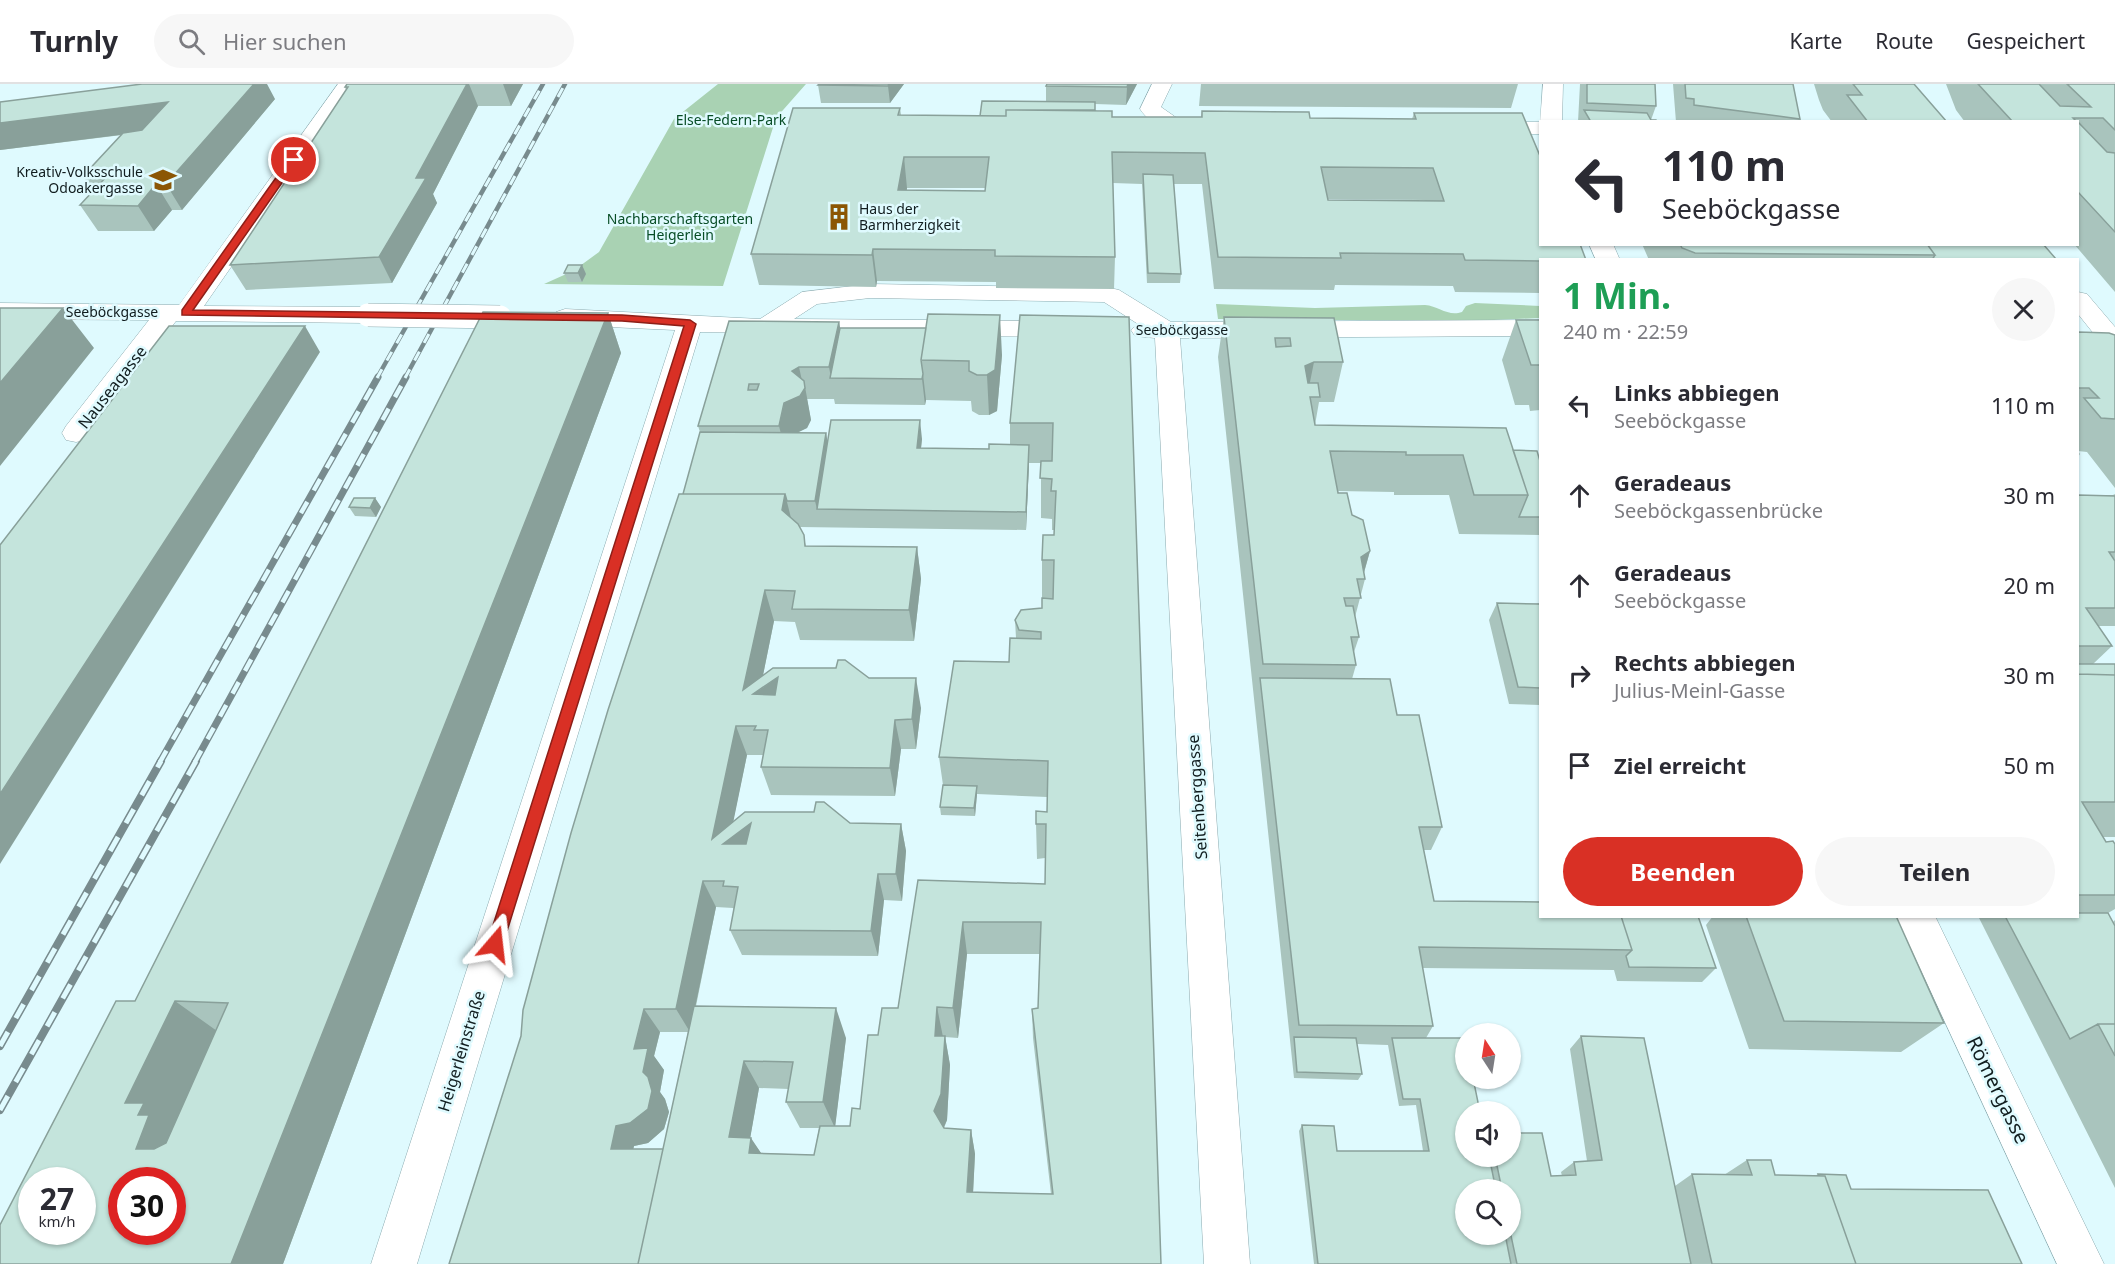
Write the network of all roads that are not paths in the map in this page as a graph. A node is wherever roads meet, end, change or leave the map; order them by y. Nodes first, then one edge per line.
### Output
1 (348, 84) edge
2 (1162, 84) edge
3 (1553, 84) edge
4 (1551, 120) edge
5 (1223, 127) edge
6 (1458, 128) edge
7 (1539, 128) edge
8 (2079, 300) edge
9 (0, 311) edge
10 (178, 312) junction
11 (690, 324) junction
12 (766, 326) junction
13 (1539, 328) edge
14 (1086, 330) edge
15 (1121, 330) edge
16 (2079, 330) edge
17 (1167, 331) junction
18 (2111, 334) edge
19 (76, 433) dead end
20 (1916, 918) edge
21 (394, 1264) edge
22 (1227, 1264) edge
23 (2080, 1264) edge

1 - 10 street, Nauseagasse
2 - 5 street
3 - 4 street
6 - 7 street
8 - 18 street
9 - 10 street, Seeböckgasse
10 - 11 street, Seeböckgasse, bridge
10 - 19 street, Nauseagasse
11 - 12 street
11 - 21 street, Heigerleinstraße
12 - 14 street
12 - 17 street
13 - 17 street, Seeböckgasse
15 - 17 street, Seeböckgasse
16 - 18 street
17 - 22 street, Seitenberggasse
20 - 23 street, Römergasse

